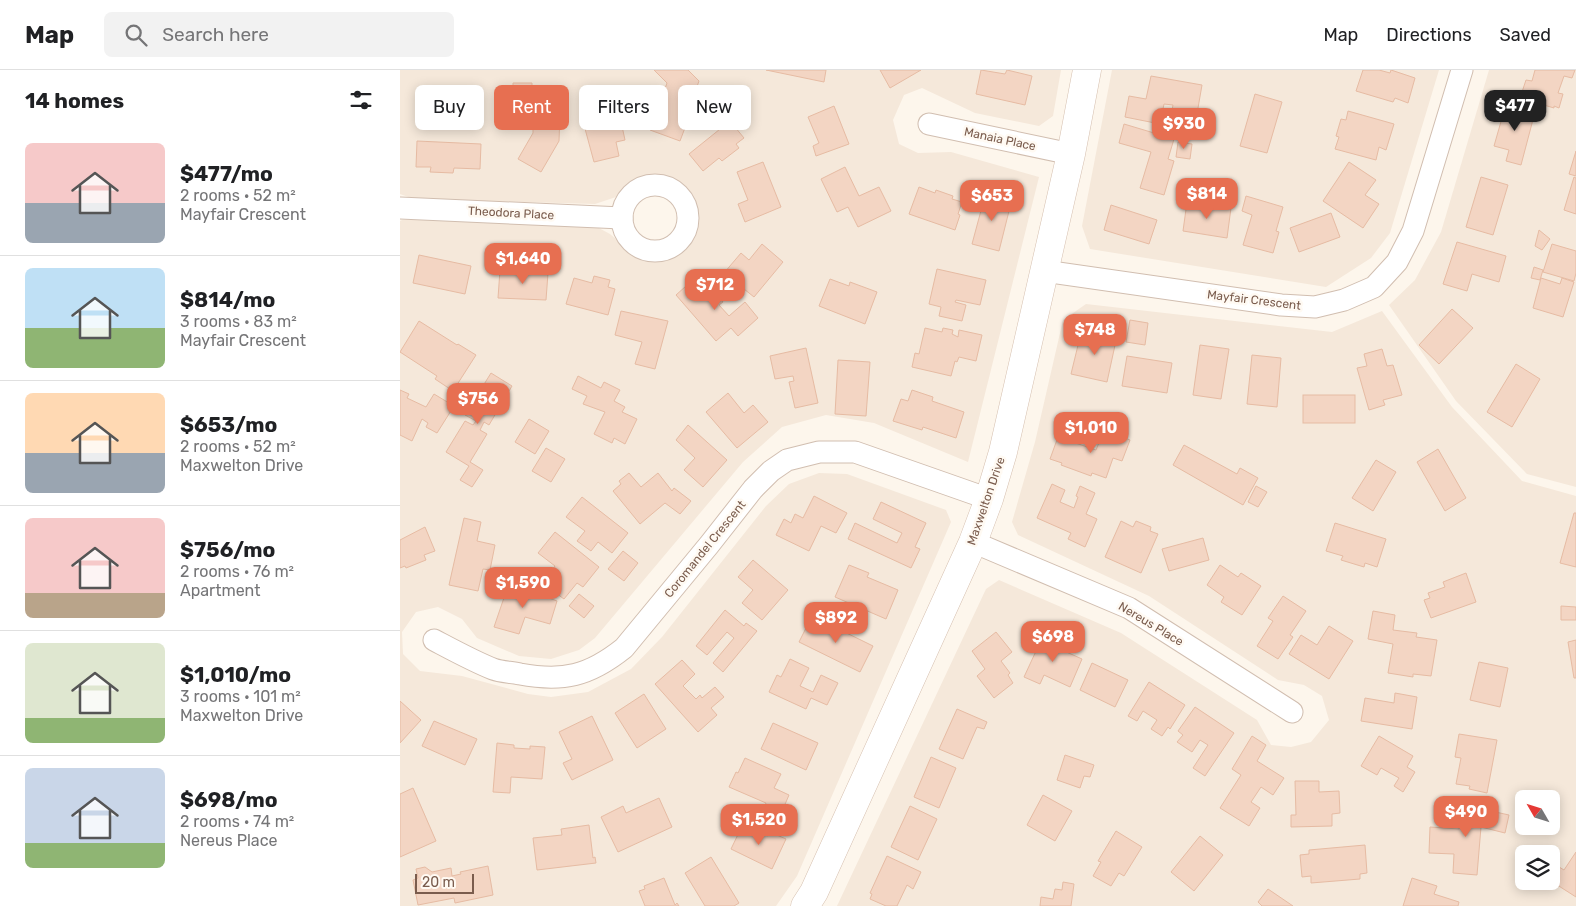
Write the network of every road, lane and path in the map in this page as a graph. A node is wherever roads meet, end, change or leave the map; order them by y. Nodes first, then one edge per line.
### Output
1 (1087, 70) edge
2 (1462, 70) edge
3 (929, 124) dead end
4 (1072, 154) junction
5 (400, 208) edge
6 (622, 218) dead end
7 (1044, 271) junction
8 (989, 499) junction
9 (973, 542) junction
10 (434, 640) dead end
11 (1292, 712) dead end
12 (805, 906) edge

1 - 4 street, Maxwelton Drive
2 - 7 street, Mayfair Crescent
3 - 4 street, Manaia Place
4 - 7 street, Maxwelton Drive
5 - 6 street, Theodora Place
7 - 8 street, Maxwelton Drive
8 - 9 street, Maxwelton Drive
8 - 10 street, Coromandel Crescent
9 - 11 street, Nereus Place
9 - 12 street, Maxwelton Drive

